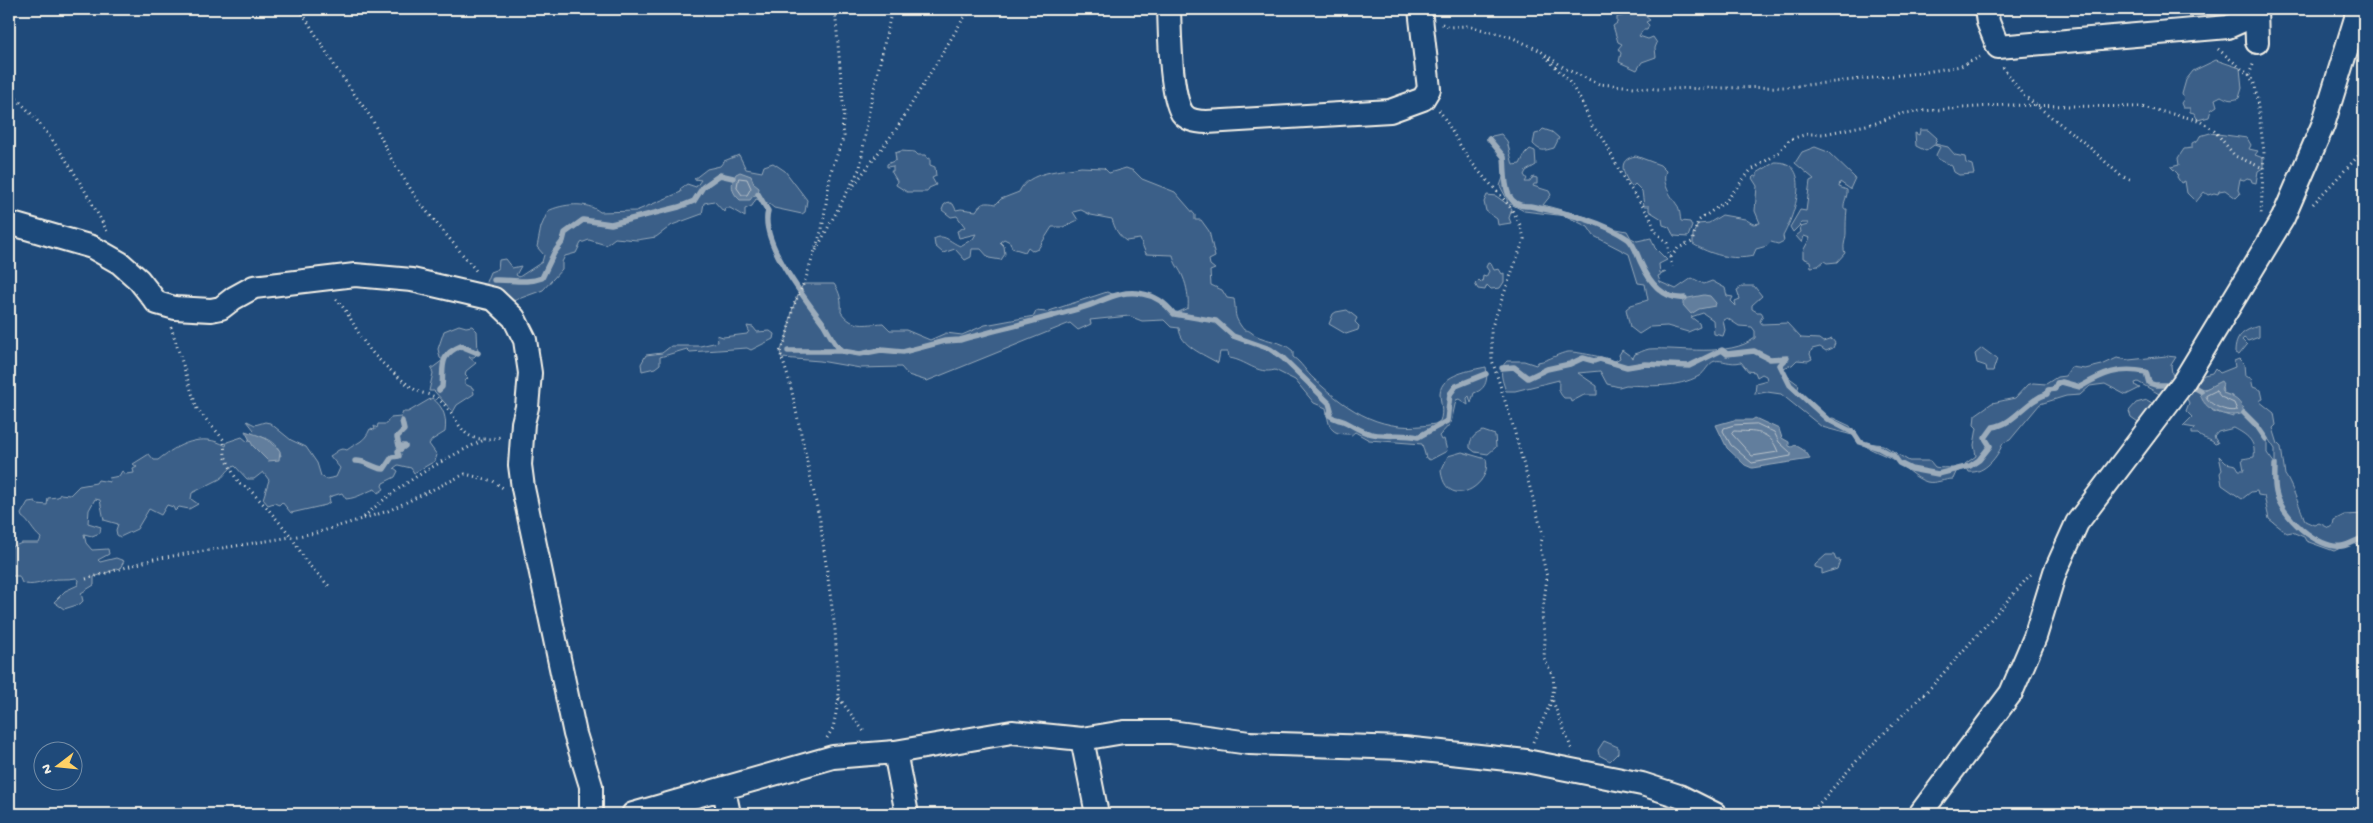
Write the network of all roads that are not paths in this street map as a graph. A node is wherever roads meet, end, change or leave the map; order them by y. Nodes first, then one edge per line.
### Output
1 (1169, 9) edge
2 (1986, 9) edge
3 (2255, 9) edge
4 (2356, 9) edge
5 (1427, 15) edge
6 (2257, 42) dead end
7 (9, 223) edge
8 (1082, 739) junction
9 (895, 752) junction
10 (724, 790) junction
11 (591, 814) edge
12 (633, 814) edge
13 (728, 814) edge
14 (907, 814) edge
15 (1096, 814) edge
16 (1715, 814) edge
17 (1920, 814) edge

1 - 5 street
2 - 3 street
3 - 6 street
4 - 17 street
7 - 11 street
8 - 9 street
8 - 15 street
8 - 16 street
9 - 10 street
9 - 14 street
10 - 12 street
10 - 13 street

